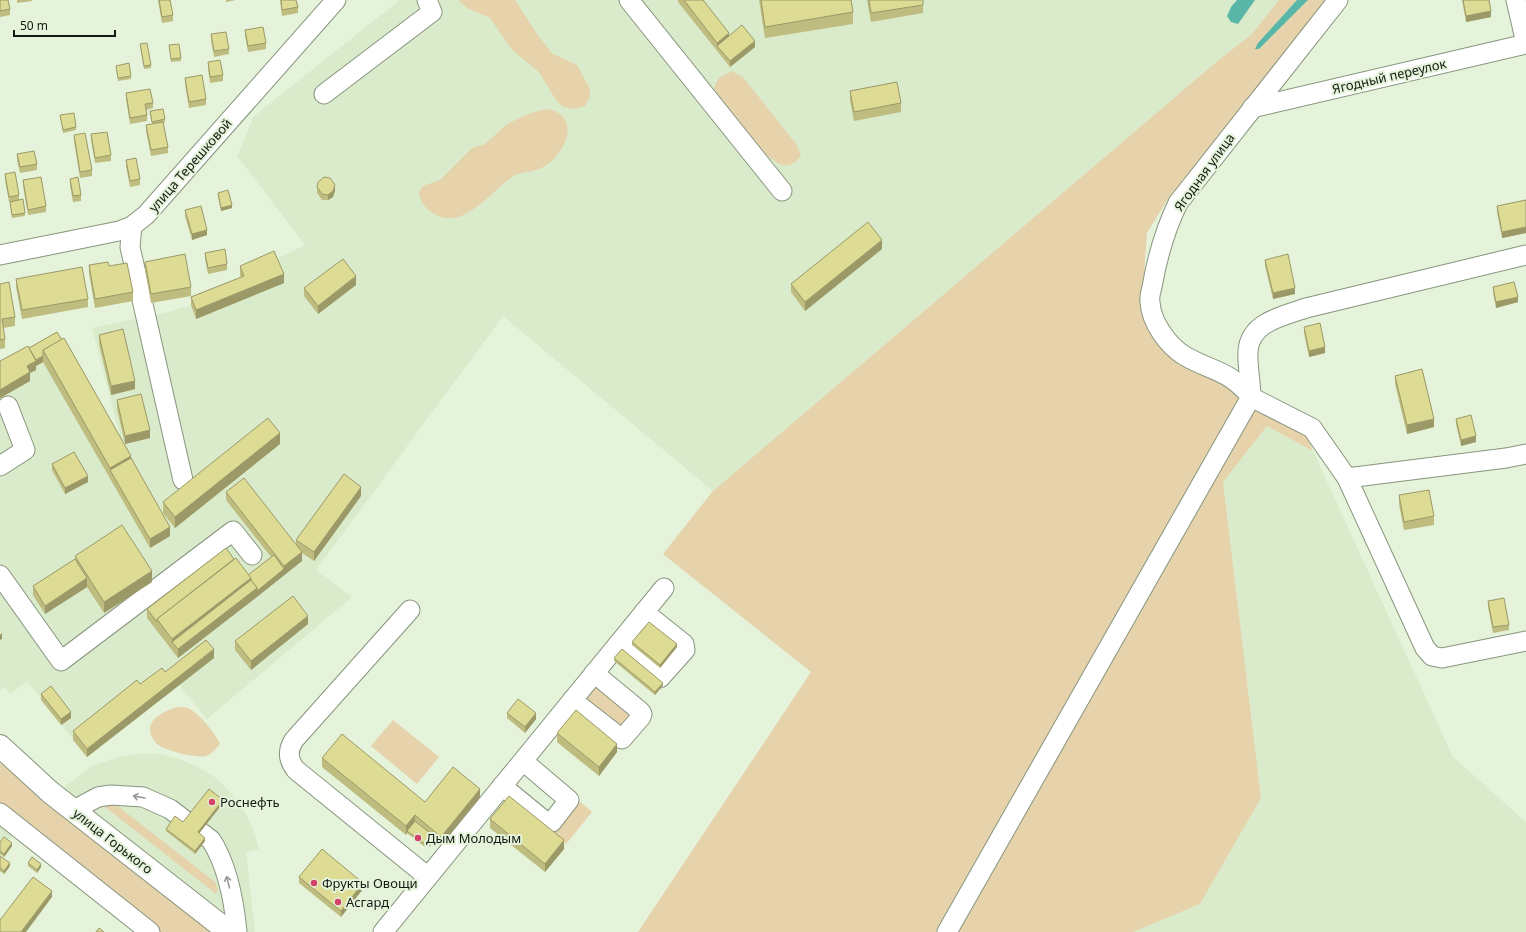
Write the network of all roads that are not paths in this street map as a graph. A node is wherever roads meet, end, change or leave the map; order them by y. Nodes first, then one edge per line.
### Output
1 (336, 0) edge
2 (427, 0) edge
3 (629, 0) edge
4 (1338, 0) edge
5 (1516, 0) edge
6 (1526, 43) edge
7 (324, 94) dead end
8 (1252, 108) junction
9 (782, 191) dead end
10 (132, 226) junction
11 (0, 255) edge
12 (1526, 255) edge
13 (1251, 397) junction
14 (8, 406) dead end
15 (1526, 454) edge
16 (0, 466) edge
17 (1346, 478) junction
18 (183, 480) dead end
19 (252, 555) dead end
20 (0, 575) edge
21 (664, 588) dead end
22 (410, 610) dead end
23 (644, 612) junction
24 (1526, 642) edge
25 (618, 644) junction
26 (594, 673) junction
27 (572, 700) junction
28 (0, 746) edge
29 (523, 761) junction
30 (502, 786) junction
31 (74, 810) junction
32 (0, 813) edge
33 (428, 877) junction
34 (150, 932) edge
35 (229, 932) edge
36 (237, 932) edge
37 (383, 932) edge
38 (947, 932) edge

1 - 10 street, улица Терешковой
2 - 7 street
3 - 9 street
4 - 8 street, Ягодная улица
5 - 6 street
6 - 8 street, Ягодный переулок
8 - 13 street, Ягодная улица
10 - 11 street, улица Терешковой
10 - 18 street
12 - 13 street
13 - 17 street
13 - 38 street
14 - 16 street
15 - 17 street
17 - 24 street
19 - 20 street
21 - 23 street
22 - 33 street
23 - 25 street
23 - 25 street
25 - 26 street
26 - 27 street
26 - 27 street
27 - 29 street
28 - 31 main road, улица Горького
29 - 30 street
29 - 30 street
30 - 33 street
31 - 35 main road, улица Горького
36 -> 31 street
32 - 34 street
33 - 37 street

